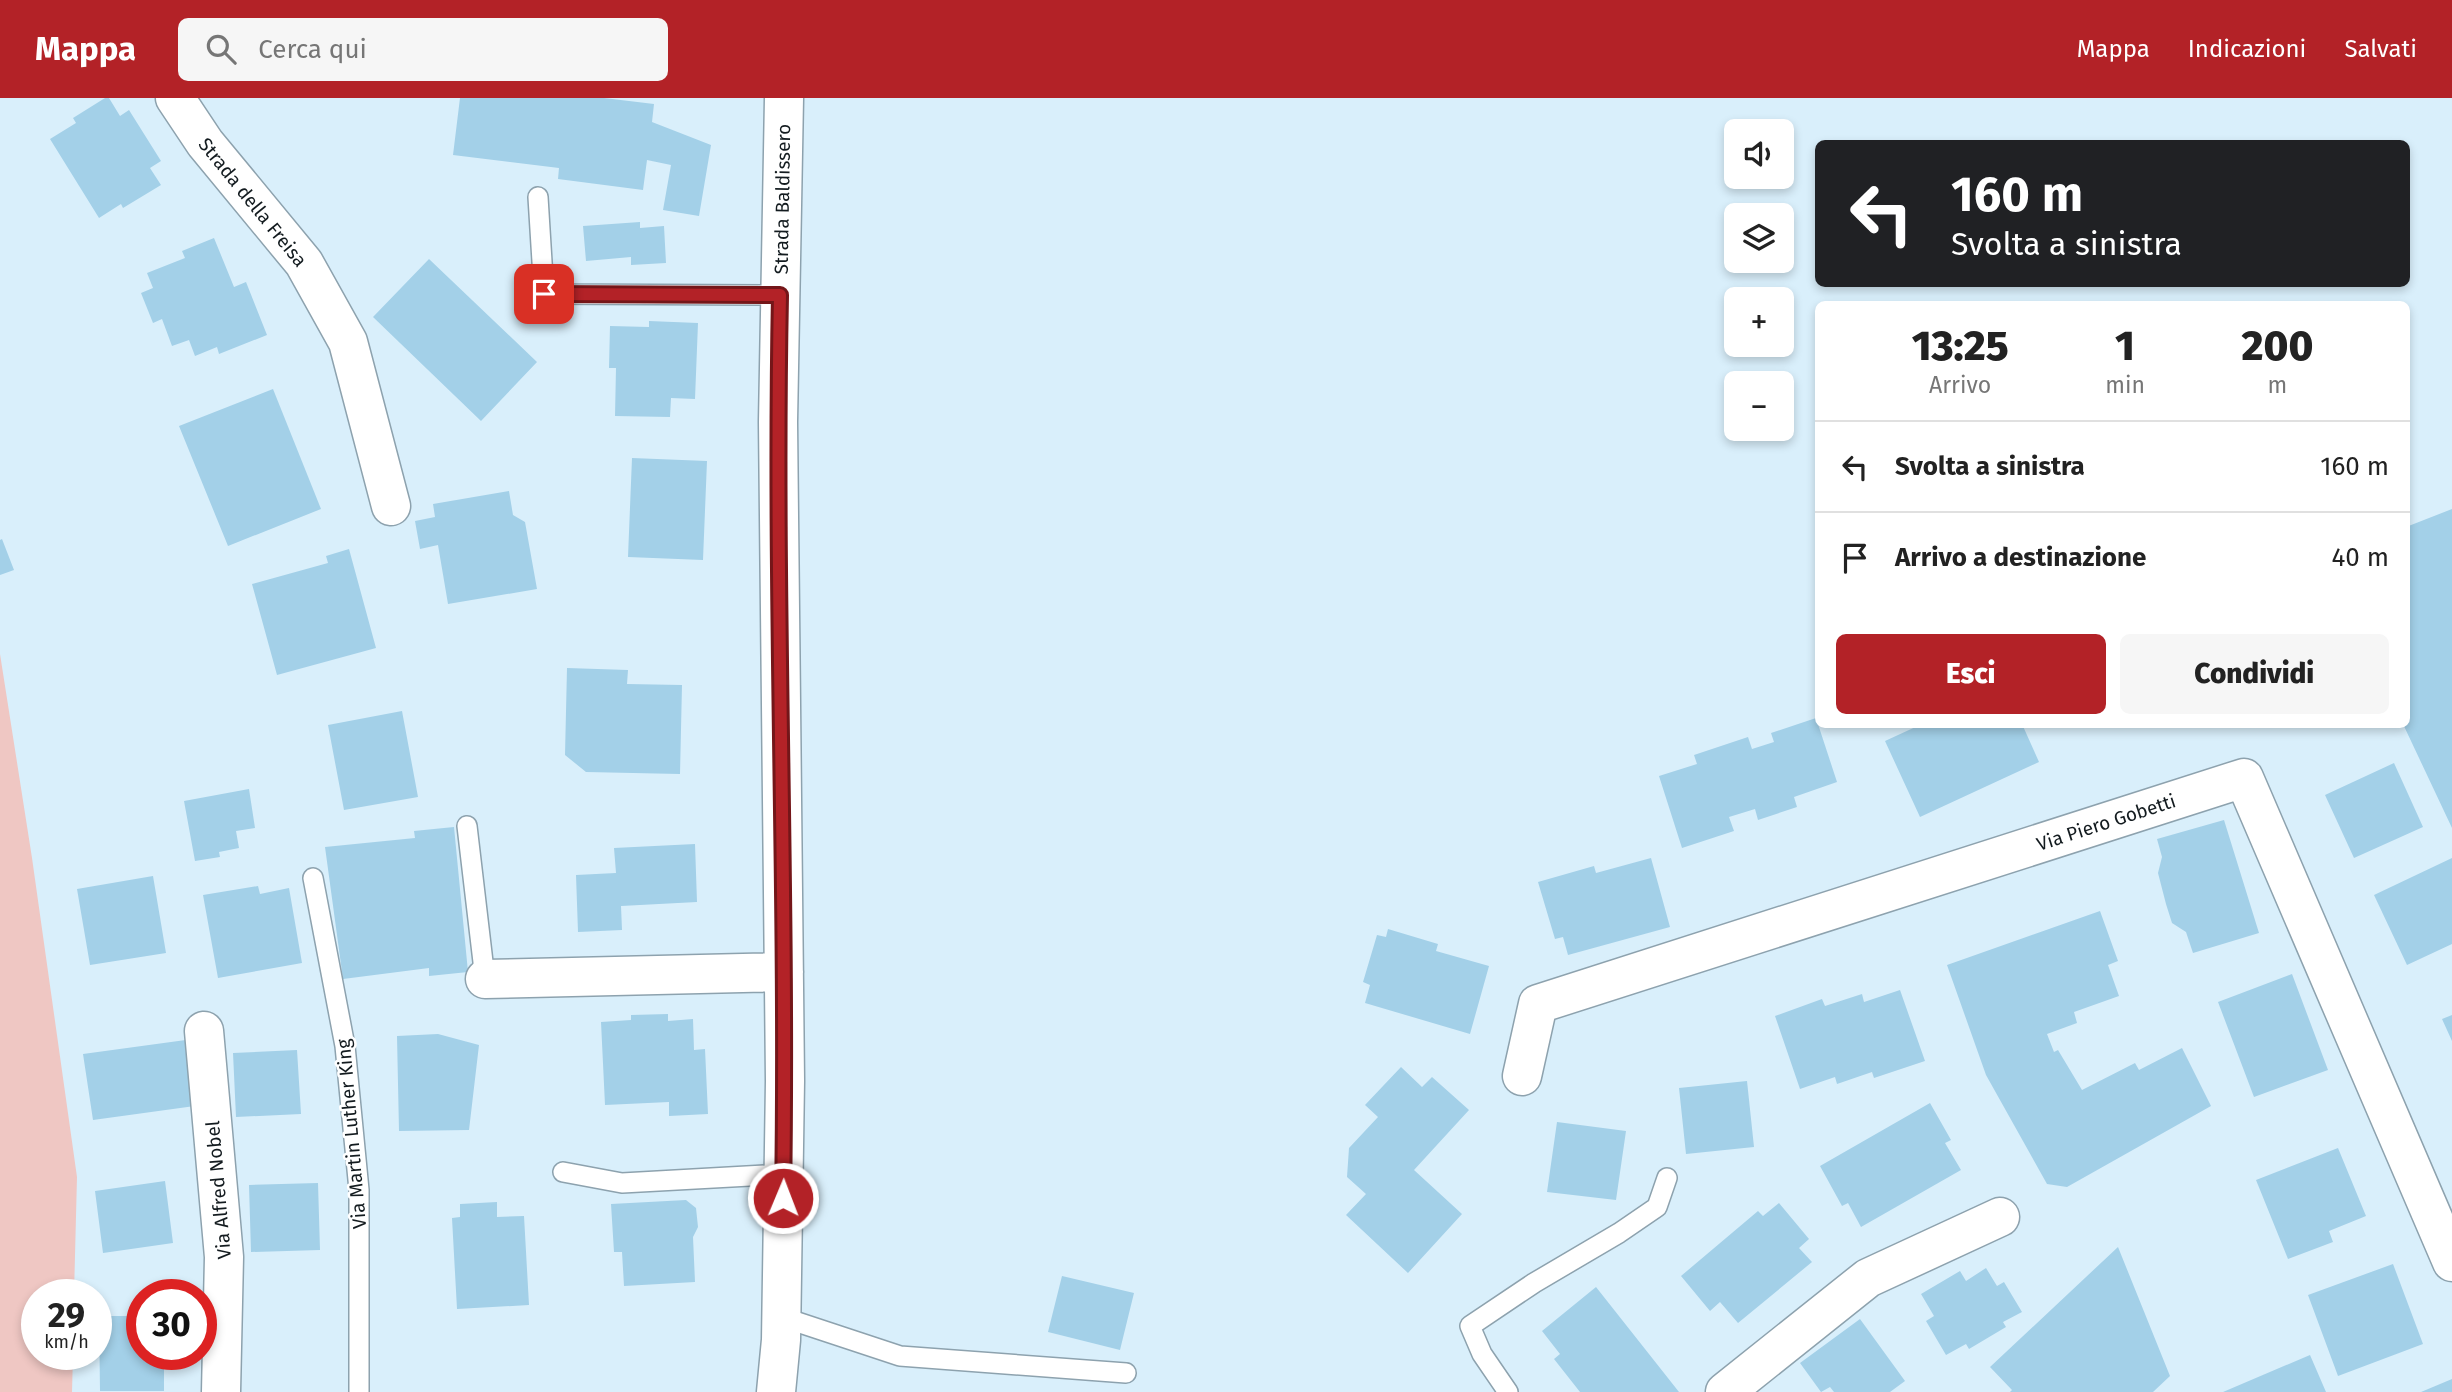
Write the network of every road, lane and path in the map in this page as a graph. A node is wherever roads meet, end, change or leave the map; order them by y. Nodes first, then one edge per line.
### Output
1 (175, 98) edge
2 (780, 99) edge
3 (538, 197) dead end
4 (780, 295) junction
5 (391, 506) dead end
6 (467, 826) dead end
7 (313, 878) dead end
8 (784, 972) junction
9 (485, 979) joint
10 (204, 1031) dead end
11 (1522, 1076) dead end
12 (563, 1172) dead end
13 (784, 1174) junction
14 (1667, 1178) dead end
15 (2000, 1217) dead end
16 (2452, 1262) edge
17 (782, 1317) junction
18 (1126, 1373) dead end
19 (222, 1392) edge
20 (359, 1392) edge
21 (776, 1392) edge
22 (1508, 1392) edge
23 (1725, 1392) edge

1 - 5 street, Strada della Freisa
2 - 4 street, Strada Baldissero
3 - 4 lane
4 - 8 street, Strada Baldissero
6 - 9 lane
7 - 20 lane, Via Martin Luther King
8 - 9 street
8 - 13 street, Strada Baldissero
10 - 19 street, Via Alfred Nobel
11 - 16 street, Via Piero Gobetti
12 - 13 lane
13 - 17 street, Strada Baldissero
14 - 22 lane
15 - 23 street
17 - 18 lane
17 - 21 street, Strada Baldissero

